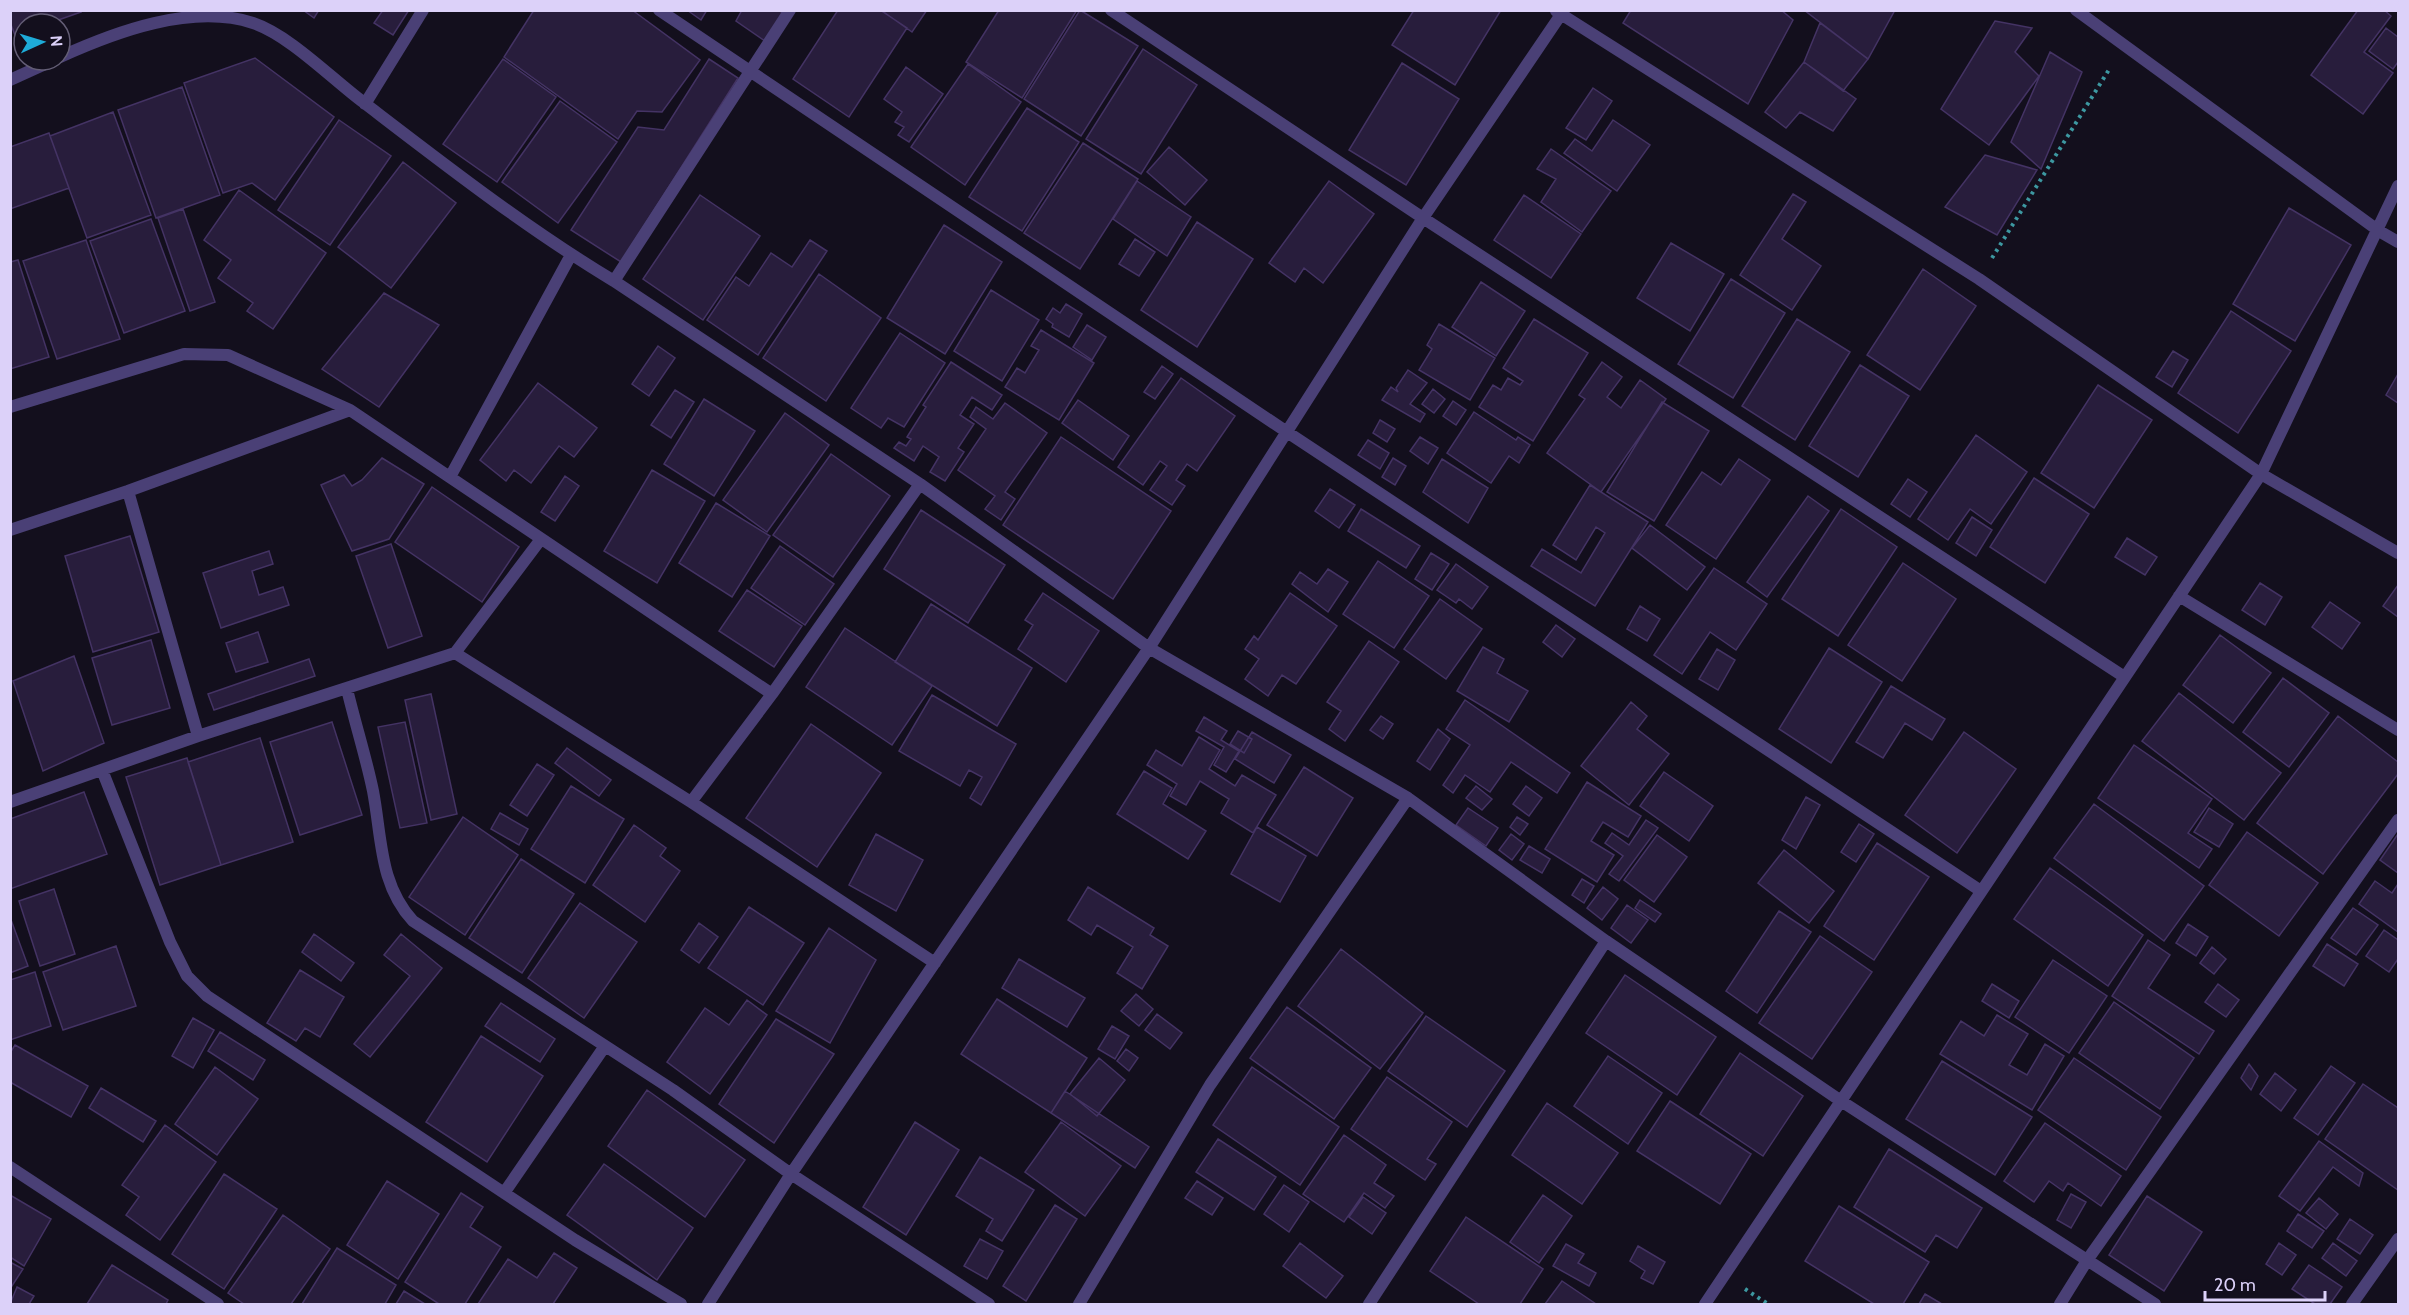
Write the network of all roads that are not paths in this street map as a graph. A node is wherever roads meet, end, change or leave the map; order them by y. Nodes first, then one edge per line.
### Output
1 (423, 10) edge
2 (659, 10) edge
3 (790, 10) edge
4 (1111, 10) edge
5 (2076, 10) edge
6 (1560, 12) edge
7 (72, 51) edge
8 (28, 72) edge
9 (748, 72) junction
10 (10, 80) edge
11 (365, 104) junction
12 (2398, 186) edge
13 (1423, 218) junction
14 (2379, 231) junction
15 (2398, 242) edge
16 (571, 255) junction
17 (614, 280) junction
18 (10, 407) edge
19 (350, 410) junction
20 (1287, 432) junction
21 (2261, 474) junction
22 (450, 477) junction
23 (920, 484) junction
24 (128, 491) junction
25 (11, 528) edge
26 (541, 539) junction
27 (2398, 553) edge
28 (2178, 597) junction
29 (1149, 648) junction
30 (455, 653) junction
31 (2122, 676) junction
32 (347, 688) junction
33 (772, 694) junction
34 (2398, 730) edge
35 (198, 736) junction
36 (102, 770) junction
37 (1408, 798) junction
38 (10, 802) edge
39 (691, 802) junction
40 (2398, 820) edge
41 (1981, 891) junction
42 (1606, 941) junction
43 (935, 963) junction
44 (605, 1046) junction
45 (1841, 1101) junction
46 (10, 1167) edge
47 (791, 1174) junction
48 (504, 1193) junction
49 (2398, 1239) edge
50 (2088, 1259) junction
51 (218, 1305) edge
52 (681, 1305) edge
53 (708, 1305) edge
54 (989, 1305) edge
55 (1079, 1305) edge
56 (1369, 1305) edge
57 (1705, 1305) edge
58 (2060, 1305) edge
59 (2155, 1305) edge
60 (2352, 1305) edge

1 - 11 street
2 - 9 street
3 - 9 street
4 - 13 street
5 - 14 street
6 - 13 street
6 - 21 street
7 - 11 street
8 - 10 street
9 - 17 street
9 - 20 street
11 - 16 street
12 - 14 street
13 - 20 street
13 - 31 street
14 - 15 street
14 - 21 street
16 - 17 street
16 - 22 street
17 - 23 street
18 - 19 street
19 - 22 street
19 - 24 street
20 - 29 street
20 - 41 street
21 - 27 street
21 - 28 street
22 - 26 street
23 - 29 street
23 - 33 street
24 - 25 street
24 - 35 street
26 - 30 street
26 - 33 street
28 - 31 street
28 - 34 street
29 - 37 street
29 - 43 street
30 - 32 street
30 - 39 street
31 - 41 street
32 - 35 street
32 - 44 street
33 - 39 street
35 - 36 street
36 - 38 street
36 - 48 street
37 - 42 street
37 - 55 street
39 - 43 street
40 - 50 street
41 - 45 street
42 - 45 street
42 - 56 street
43 - 47 street
44 - 47 street
44 - 48 street
45 - 50 street
45 - 57 street
46 - 51 street
47 - 53 street
47 - 54 street
48 - 52 street
49 - 60 street
50 - 58 street
50 - 59 street

